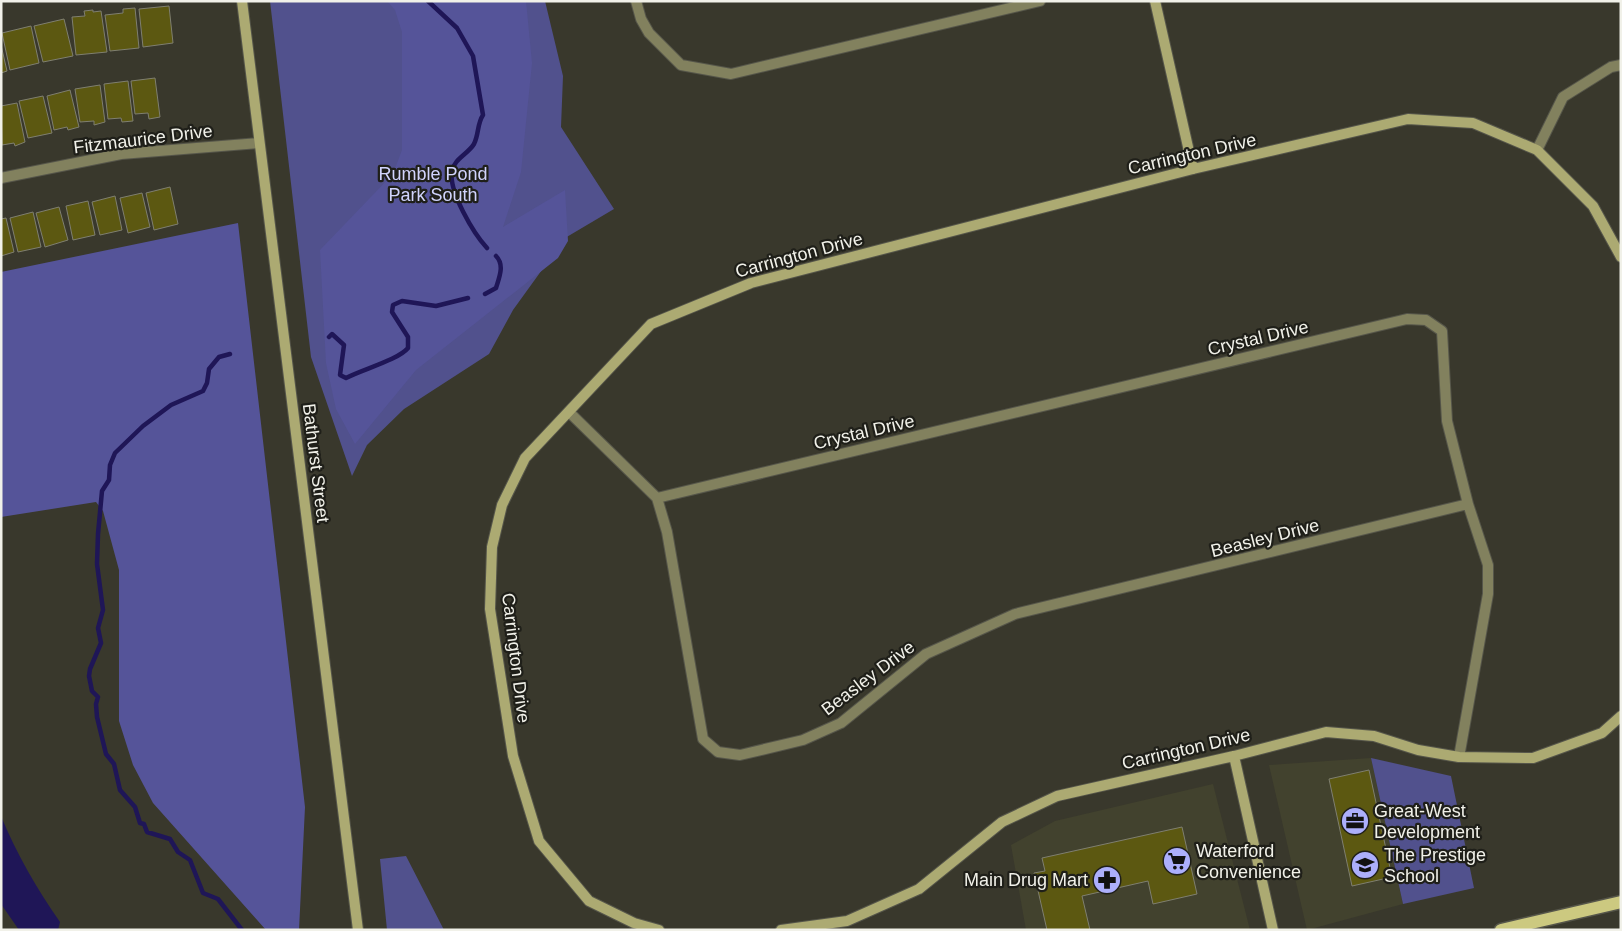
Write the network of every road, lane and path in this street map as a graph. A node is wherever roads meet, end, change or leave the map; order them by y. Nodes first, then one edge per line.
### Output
1 (242, 1) edge
2 (636, 1) edge
3 (1040, 1) edge
4 (1155, 1) edge
5 (1621, 65) edge
6 (259, 143) junction
7 (1537, 150) junction
8 (1194, 169) junction
9 (1, 178) edge
10 (1621, 257) edge
11 (569, 412) junction
12 (656, 498) junction
13 (1468, 504) junction
14 (1621, 716) edge
15 (1234, 756) junction
16 (1459, 757) junction
17 (1621, 902) edge
18 (358, 930) edge
19 (659, 930) edge
20 (782, 930) edge
21 (1273, 930) edge
22 (1501, 930) edge

1 - 6 street, Bathurst Street
2 - 3 street
4 - 8 street
5 - 7 street
6 - 9 street, Fitzmaurice Drive
6 - 18 street, Bathurst Street
7 - 8 street, Carrington Drive
7 - 10 street, Carrington Drive
8 - 11 street, Carrington Drive
11 - 12 street, Beasley Drive
11 - 19 street, Carrington Drive
12 - 13 street, Crystal Drive
12 - 13 street, Beasley Drive
13 - 16 street, Crystal Drive
14 - 16 street, Carrington Drive
15 - 16 street, Carrington Drive
15 - 20 street, Carrington Drive
15 - 21 street
17 - 22 main road

